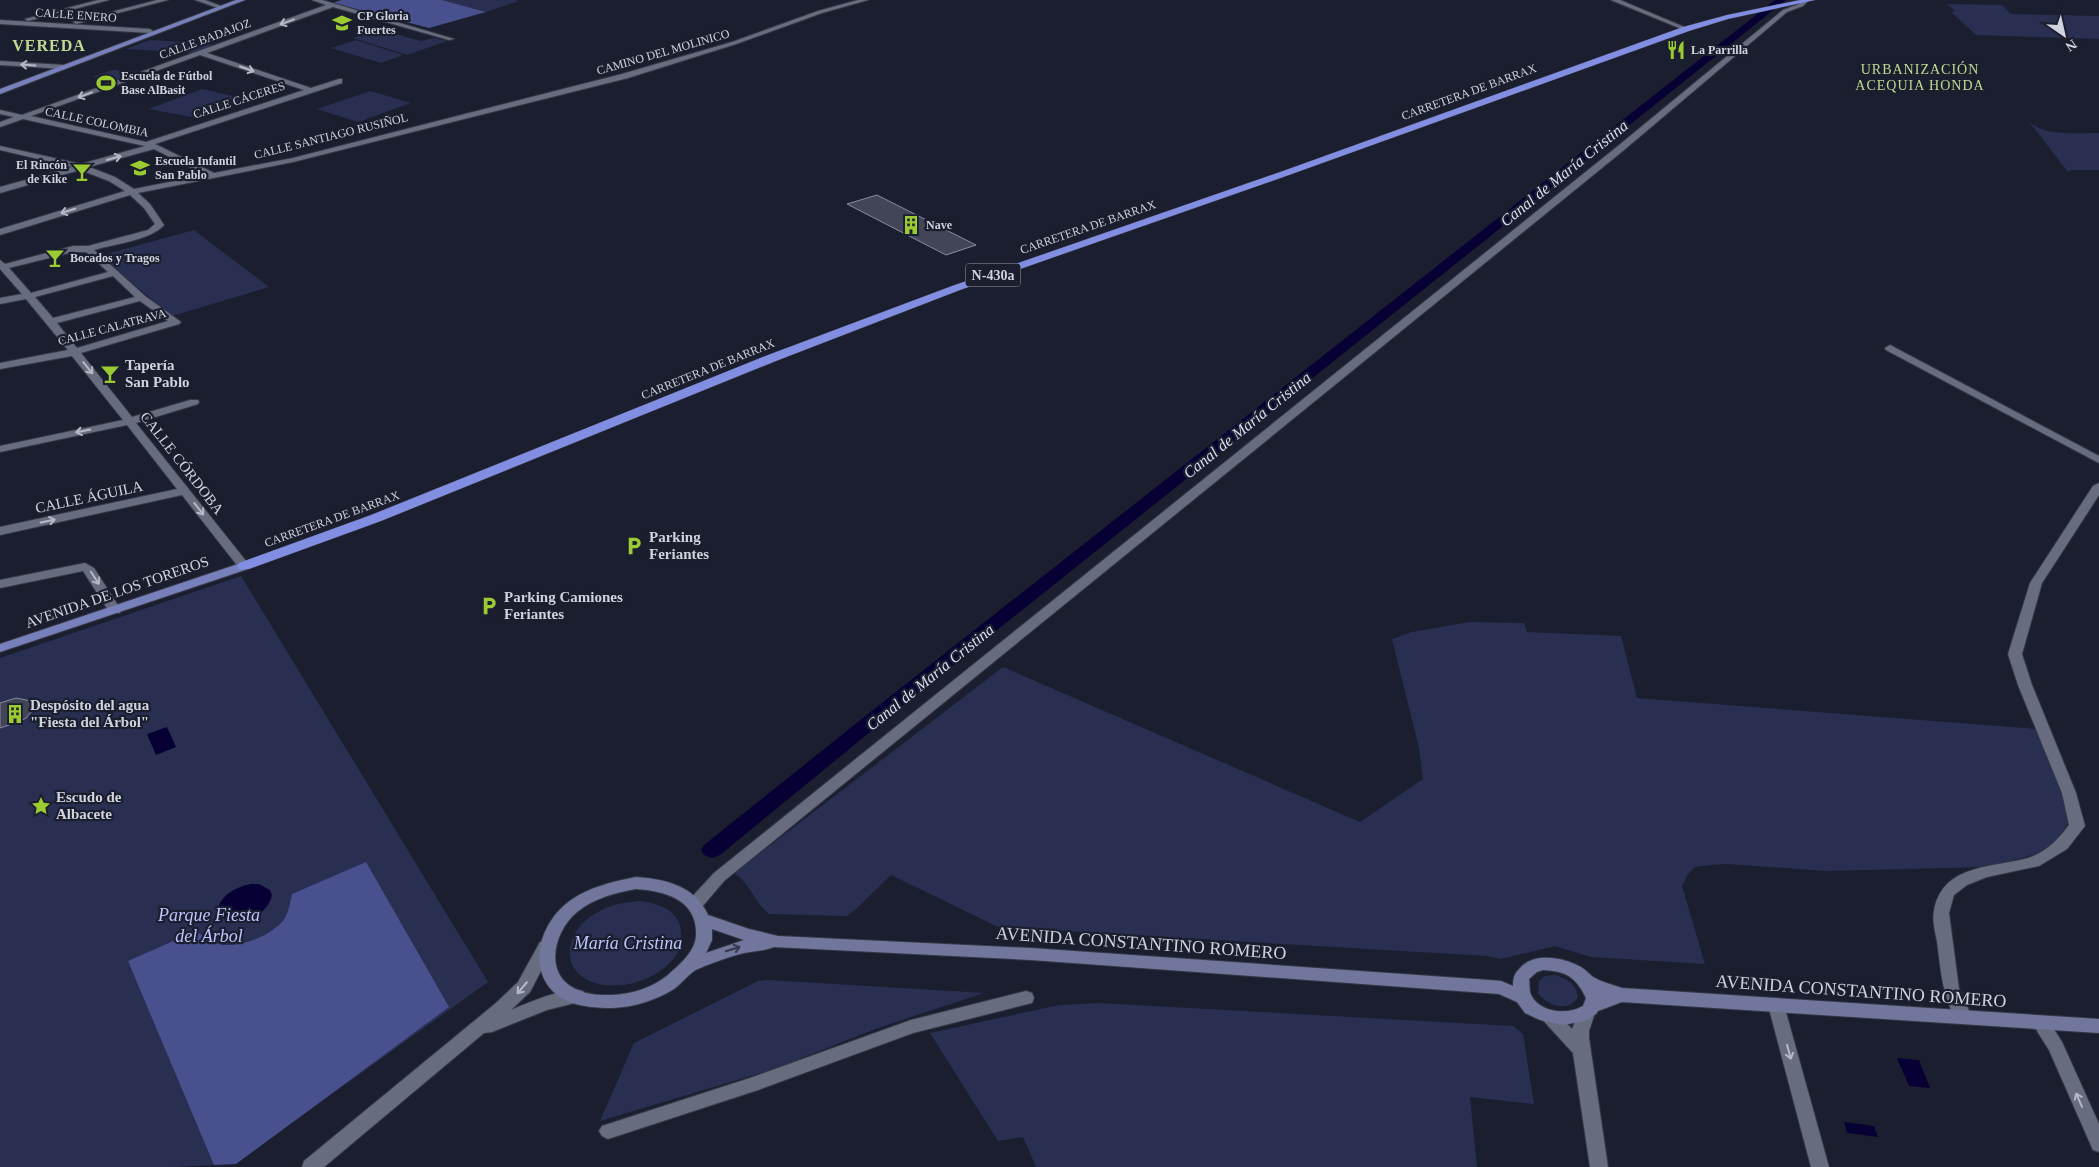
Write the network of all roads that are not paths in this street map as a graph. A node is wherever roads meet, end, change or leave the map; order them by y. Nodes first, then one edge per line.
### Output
1 (106, 0) edge
2 (166, 0) edge
3 (198, 0) edge
4 (233, 0) edge
5 (242, 0) edge
6 (315, 0) edge
7 (866, 0) edge
8 (1614, 0) edge
9 (1808, 0) edge
10 (333, 5) junction
11 (218, 6) junction
12 (0, 22) edge
13 (14, 22) junction
14 (64, 25) junction
15 (1686, 29) junction
16 (150, 31) junction
17 (451, 39) dead end
18 (201, 53) junction
19 (0, 63) edge
20 (60, 67) junction
21 (339, 81) dead end
22 (0, 90) edge
23 (311, 90) junction
24 (0, 112) edge
25 (465, 116) joint
26 (23, 117) junction
27 (0, 126) edge
28 (151, 145) junction
29 (0, 148) edge
30 (84, 166) junction
31 (213, 176) junction
32 (1, 189) edge
33 (132, 192) junction
34 (0, 232) edge
35 (88, 249) junction
36 (1, 265) edge
37 (114, 273) junction
38 (29, 296) junction
39 (142, 298) junction
40 (0, 301) edge
41 (51, 322) junction
42 (1890, 348) dead end
43 (75, 352) junction
44 (0, 366) edge
45 (194, 402) dead end
46 (131, 421) junction
47 (0, 449) edge
48 (2099, 460) edge
49 (2099, 486) edge
50 (185, 491) junction
51 (0, 531) edge
52 (244, 566) junction
53 (0, 584) edge
54 (115, 610) junction
55 (0, 648) edge
56 (695, 904) junction
57 (702, 919) junction
58 (778, 942) junction
59 (546, 946) junction
60 (690, 966) junction
61 (1521, 977) junction
62 (1586, 981) junction
63 (1500, 988) junction
64 (1621, 995) junction
65 (577, 996) junction
66 (1523, 997) junction
67 (1026, 998) dead end
68 (1776, 1005) junction
69 (1590, 1009) junction
70 (1549, 1017) junction
71 (1963, 1017) junction
72 (2041, 1023) junction
73 (2099, 1026) edge
74 (477, 1031) junction
75 (1581, 1048) junction
76 (608, 1131) dead end
77 (2099, 1144) edge
78 (311, 1167) edge
79 (1599, 1167) edge
80 (1820, 1167) edge

1 - 13 street
2 - 14 street
3 - 11 street
4 - 11 main road
5 - 20 main road
6 - 10 street
7 - 25 street, CAMINO DEL MOLINICO
8 - 15 street
9 - 15 highway, CARRETERA DE BARRAX / N-430a
9 - 56 street
10 - 17 street
10 -> 18 street, CALLE BADAJOZ
11 - 16 main road
12 - 13 street, CALLE ENERO
13 - 14 street, CALLE ENERO
14 - 16 street, CALLE ENERO
15 - 52 highway, CARRETERA DE BARRAX / N-430a
16 - 20 main road
18 -> 23 street
18 -> 26 street, CALLE BADAJOZ
20 -> 19 street
20 - 22 main road
21 - 23 street, CALLE CÁCERES
23 - 28 street, CALLE CÁCERES
24 - 26 street, CALLE COLOMBIA
25 - 31 street, CALLE SANTIAGO RUSIÑOL
26 - 27 street, CALLE BADAJOZ
26 - 28 street, CALLE COLOMBIA
30 -> 28 street, CALLE CÁCERES
28 - 31 street, CALLE COLOMBIA
29 - 30 street
30 - 32 street, CALLE CÁCERES
30 - 33 street
31 - 33 street, CALLE SANTIAGO RUSIÑOL
33 -> 34 street, CALLE SANTIAGO RUSIÑOL
33 - 35 street
35 - 36 street
35 - 37 street, CALLE CALATRAVA
36 - 38 street, CALLE CÓRDOBA
37 - 38 street
37 - 39 street, CALLE CALATRAVA
38 - 40 street
38 - 41 street, CALLE CÓRDOBA
39 - 41 street
39 - 43 street, CALLE CALATRAVA
41 - 43 street, CALLE CÓRDOBA
42 - 48 street
43 - 44 street, CALLE CALATRAVA
43 -> 46 street, CALLE CÓRDOBA
45 - 46 street
46 -> 47 street
46 - 50 street, CALLE CÓRDOBA
49 - 71 street
51 -> 50 street, CALLE ÁGUILA
50 -> 52 street, CALLE CÓRDOBA
52 - 54 main road, AVENIDA DE LOS TOREROS
53 -> 54 street
54 - 55 main road, AVENIDA DE LOS TOREROS
56 - 57 street
56 - 59 street
57 - 58 street, AVENIDA CONSTANTINO ROMERO
57 - 60 street
60 -> 58 street, AVENIDA CONSTANTINO ROMERO
58 - 63 street, AVENIDA CONSTANTINO ROMERO
59 - 65 street
59 -> 74 street
60 - 65 street
61 - 62 street
61 - 63 street
61 - 66 street
62 - 64 street, AVENIDA CONSTANTINO ROMERO
62 - 69 street
63 - 66 street, AVENIDA CONSTANTINO ROMERO
64 - 68 street, AVENIDA CONSTANTINO ROMERO
64 - 69 street, AVENIDA CONSTANTINO ROMERO
65 - 74 street
66 - 70 street
67 - 76 street
68 - 71 street, AVENIDA CONSTANTINO ROMERO
68 -> 80 street
69 - 70 street
69 - 75 street
70 - 75 street
71 - 72 street, AVENIDA CONSTANTINO ROMERO
72 - 73 street, AVENIDA CONSTANTINO ROMERO
77 -> 72 street
74 - 78 street
75 - 79 street

